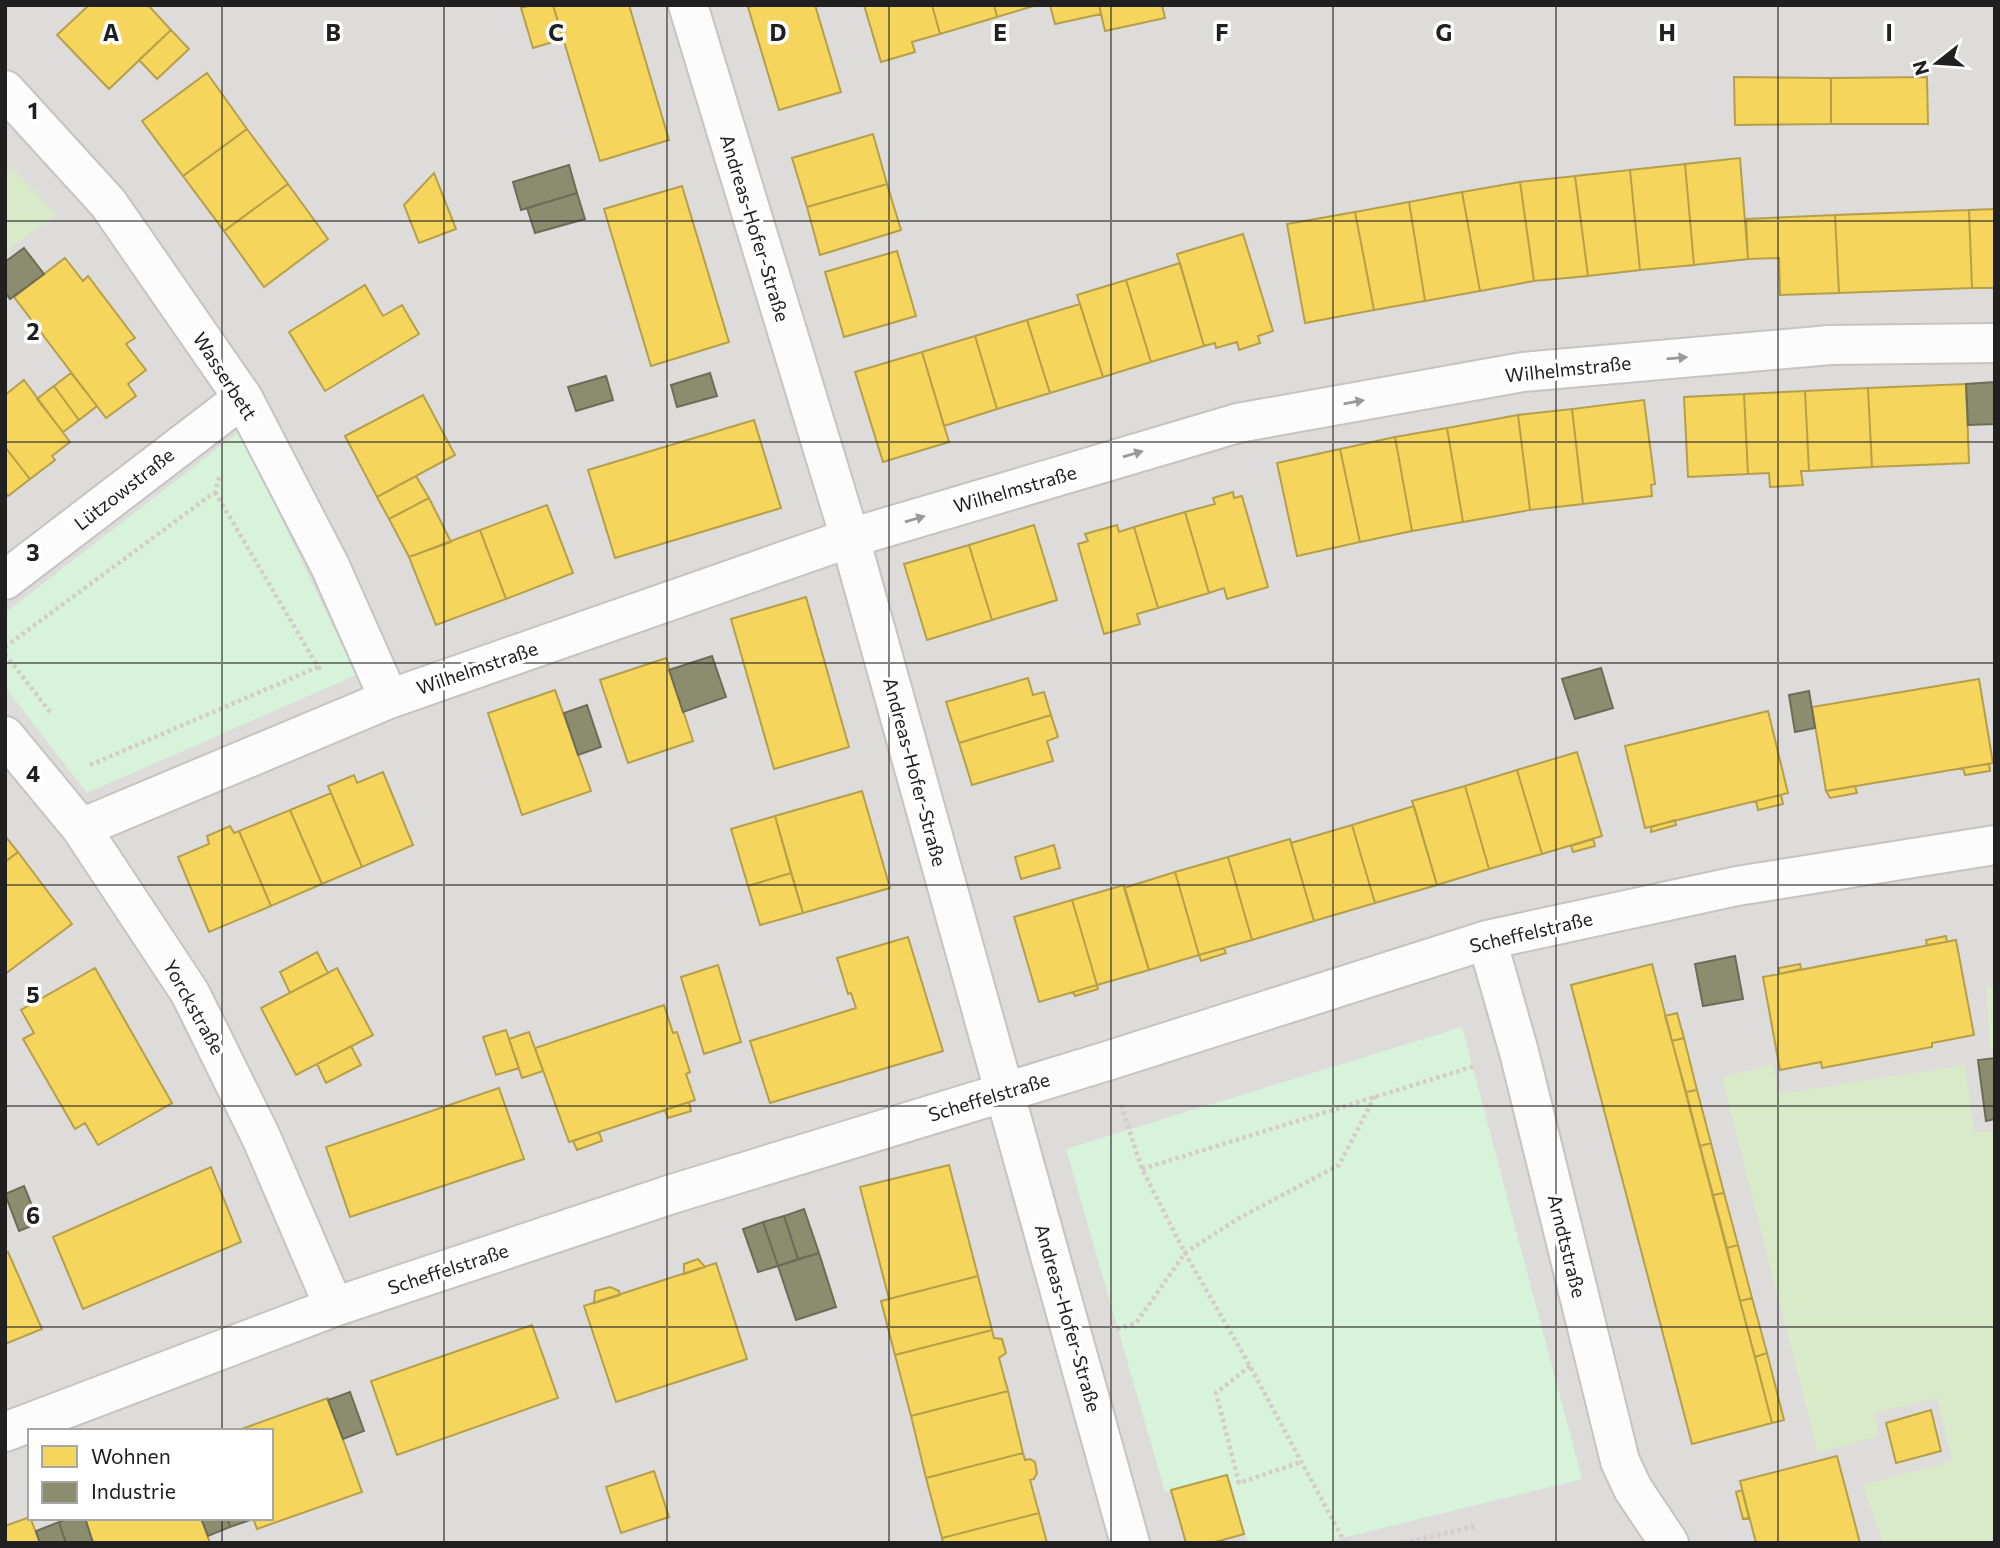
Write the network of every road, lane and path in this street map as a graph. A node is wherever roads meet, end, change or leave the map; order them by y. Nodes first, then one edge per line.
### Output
1 (688, 5) edge
2 (5, 90) edge
3 (1995, 342) edge
4 (243, 398) junction
5 (850, 538) junction
6 (5, 580) edge
7 (5, 647) edge
8 (389, 698) junction
9 (5, 736) edge
10 (90, 765) dead end
11 (81, 828) junction
12 (1995, 845) edge
13 (1487, 940) junction
14 (1519, 1052) junction
15 (1107, 1061) junction
16 (1003, 1093) junction
17 (1375, 1097) junction
18 (1142, 1169) junction
19 (1185, 1253) junction
20 (334, 1307) junction
21 (1076, 1343) junction
22 (1250, 1366) junction
23 (5, 1433) edge
24 (1301, 1462) junction
25 (1477, 1525) dead end
26 (1130, 1543) edge
27 (1345, 1543) edge
28 (1403, 1543) edge
29 (1669, 1543) edge

1 - 5 street, Andreas-Hofer-Straße
2 - 4 street, Wasserbett
5 -> 3 street, Wilhelmstraße
4 - 6 street, Lützowstraße
4 - 8 street, Wasserbett
5 - 8 street, Wilhelmstraße
5 - 16 street, Andreas-Hofer-Straße
7 - 10 path
8 - 11 street, Wilhelmstraße
9 - 11 street, Yorckstraße
11 - 20 street, Yorckstraße
12 - 13 street, Scheffelstraße
13 - 14 street, Arndtstraße
13 - 15 street, Scheffelstraße
14 - 17 path
14 - 29 street, Arndtstraße
15 - 16 street, Scheffelstraße
15 - 18 path
16 - 20 street, Scheffelstraße
16 - 21 street, Andreas-Hofer-Straße
17 - 18 path
17 - 19 path
18 - 19 path
19 - 21 path
19 - 22 path
20 - 23 street, Scheffelstraße
21 - 26 street, Andreas-Hofer-Straße
22 - 24 path
22 - 24 path
24 - 27 path
25 - 28 path

